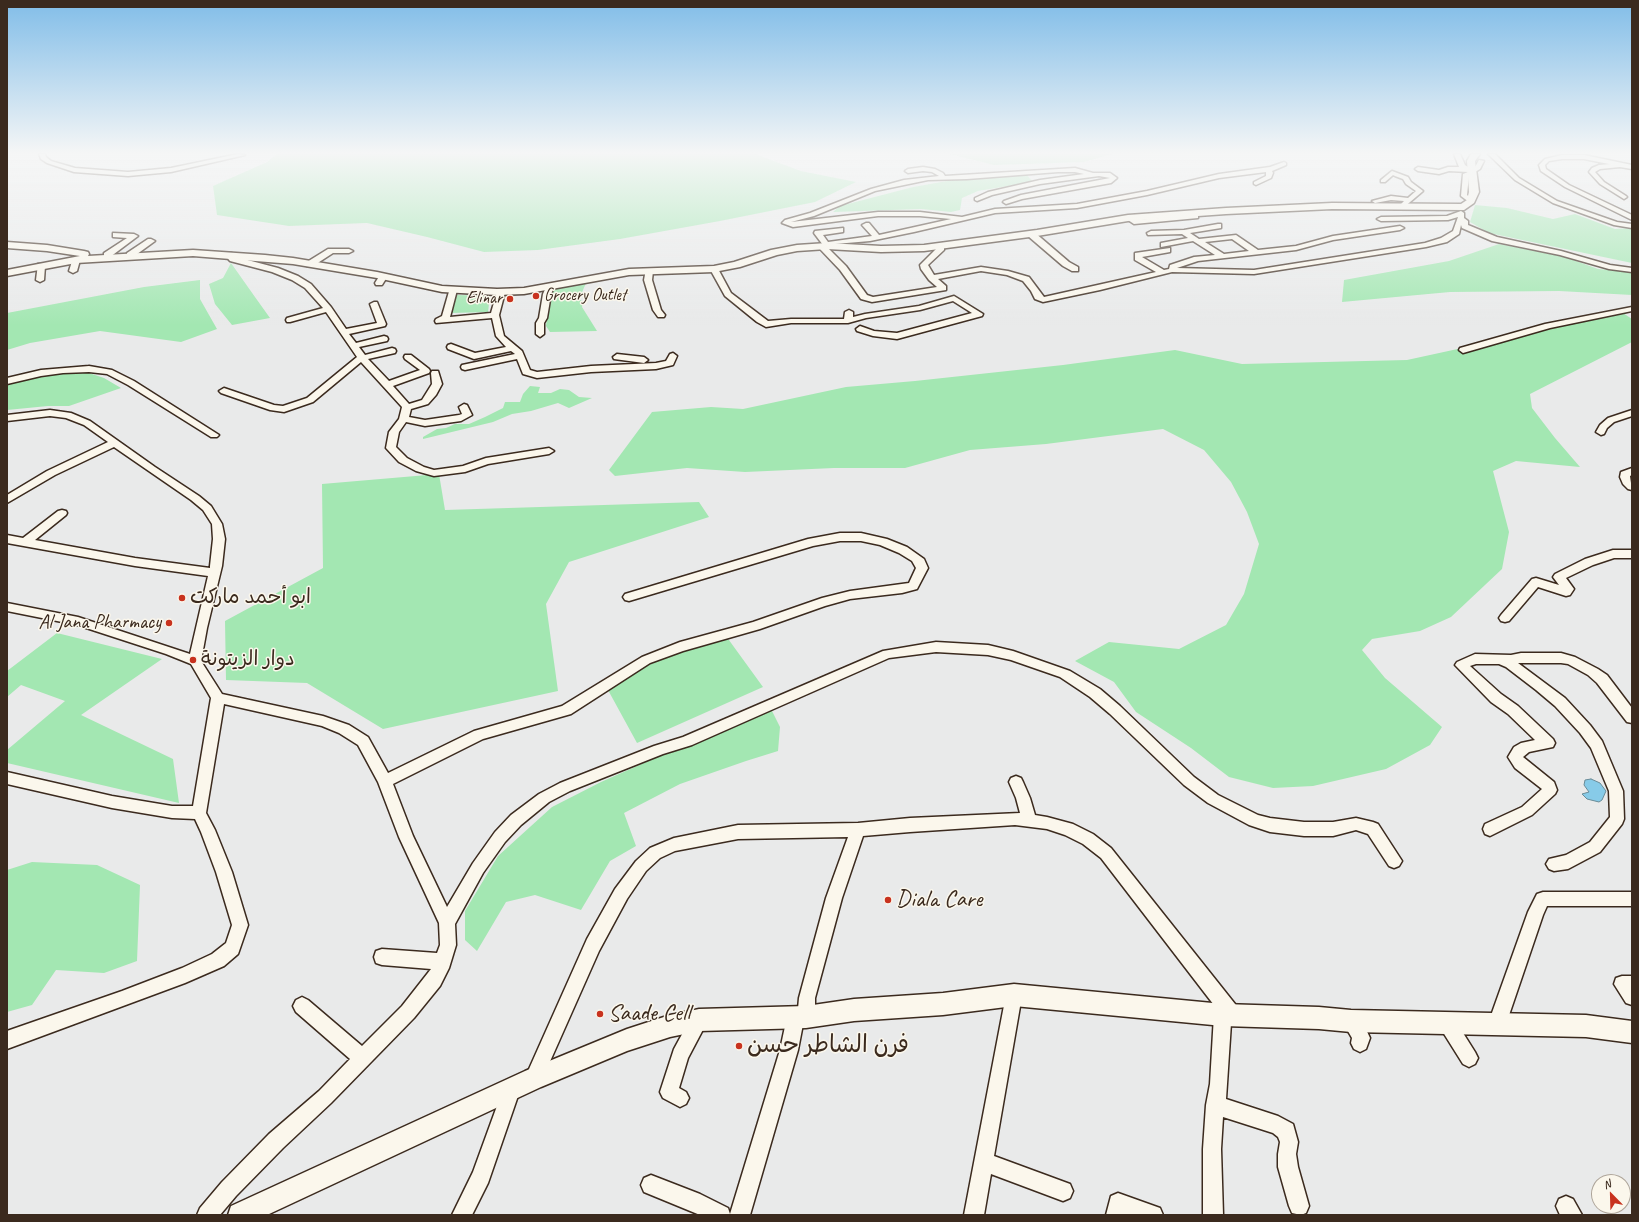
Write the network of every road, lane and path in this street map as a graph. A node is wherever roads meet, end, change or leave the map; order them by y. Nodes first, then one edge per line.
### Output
1 (822, 211) edge
2 (995, 211) edge
3 (1219, 211) edge
4 (1461, 211) edge
5 (1464, 211) edge
6 (1464, 211) edge
7 (1580, 211) edge
8 (1617, 211) edge
9 (1023, 213) dead end
10 (1196, 217) dead end
11 (1128, 218) junction
12 (1182, 218) junction
13 (1632, 218) edge
14 (959, 219) junction
15 (1381, 219) dead end
16 (833, 223) dead end
17 (866, 225) dead end
18 (1218, 226) dead end
19 (1632, 226) edge
20 (1198, 228) dead end
21 (1400, 228) dead end
22 (840, 230) junction
23 (1184, 232) junction
24 (1151, 233) dead end
25 (1031, 234) junction
26 (116, 235) dead end
27 (1310, 235) dead end
28 (877, 237) junction
29 (1196, 240) junction
30 (151, 241) dead end
31 (849, 241) junction
32 (1318, 243) junction
33 (7, 245) edge
34 (828, 246) junction
35 (940, 246) junction
36 (349, 251) dead end
37 (1256, 252) junction
38 (1223, 253) junction
39 (107, 255) junction
40 (129, 255) junction
41 (227, 258) junction
42 (73, 261) junction
43 (310, 264) junction
44 (41, 266) junction
45 (714, 269) junction
46 (649, 270) junction
47 (1075, 270) dead end
48 (1632, 270) edge
49 (1168, 271) junction
50 (7, 273) edge
51 (932, 278) junction
52 (40, 280) dead end
53 (550, 286) junction
54 (454, 290) junction
55 (501, 292) junction
56 (374, 304) dead end
57 (1632, 308) edge
58 (328, 309) junction
59 (849, 312) dead end
60 (495, 315) junction
61 (534, 315) dead end
62 (661, 315) dead end
63 (290, 320) dead end
64 (848, 321) junction
65 (540, 322) junction
66 (380, 328) dead end
67 (860, 329) dead end
68 (346, 334) junction
69 (540, 334) dead end
70 (384, 339) dead end
71 (354, 346) junction
72 (451, 347) dead end
73 (512, 348) junction
74 (1463, 350) dead end
75 (392, 351) dead end
76 (520, 356) junction
77 (408, 357) dead end
78 (617, 357) dead end
79 (362, 358) junction
80 (465, 367) dead end
81 (435, 373) dead end
82 (7, 381) edge
83 (387, 385) junction
84 (224, 391) dead end
85 (431, 395) junction
86 (442, 396) dead end
87 (407, 407) junction
88 (464, 407) dead end
89 (1632, 413) edge
90 (7, 418) edge
91 (404, 419) junction
92 (1601, 432) dead end
93 (214, 435) dead end
94 (114, 442) junction
95 (549, 451) dead end
96 (1632, 471) edge
97 (1632, 487) edge
98 (7, 500) edge
99 (62, 513) dead end
100 (7, 539) edge
101 (26, 542) junction
102 (1632, 554) edge
103 (214, 573) junction
104 (629, 597) dead end
105 (7, 607) edge
106 (1505, 618) dead end
107 (1498, 659) junction
108 (195, 661) junction
109 (218, 698) junction
110 (1632, 718) edge
111 (7, 778) edge
112 (385, 781) junction
113 (1016, 782) dead end
114 (199, 813) junction
115 (1029, 821) junction
116 (1490, 829) dead end
117 (858, 830) junction
118 (1394, 862) dead end
119 (1554, 864) dead end
120 (1632, 899) edge
121 (446, 923) junction
122 (382, 957) dead end
123 (443, 962) junction
124 (1632, 984) edge
125 (1014, 995) junction
126 (1632, 997) edge
127 (302, 1006) dead end
128 (1228, 1015) junction
129 (801, 1017) junction
130 (699, 1020) junction
131 (1351, 1021) junction
132 (1447, 1023) junction
133 (1497, 1024) junction
134 (1632, 1032) edge
135 (7, 1040) edge
136 (1360, 1043) dead end
137 (1469, 1058) dead end
138 (363, 1059) junction
139 (533, 1079) junction
140 (512, 1090) junction
141 (680, 1098) dead end
142 (1216, 1105) junction
143 (984, 1162) junction
144 (651, 1185) dead end
145 (1063, 1190) dead end
146 (1300, 1206) dead end
147 (207, 1215) edge
148 (240, 1215) edge
149 (462, 1215) edge
150 (721, 1215) edge
151 (740, 1215) edge
152 (974, 1215) edge
153 (1116, 1215) edge
154 (1154, 1215) edge
155 (1213, 1215) edge

1 - 14 street
2 - 14 street
3 - 11 main road
4 - 15 street
5 - 48 street
6 - 49 street
7 - 19 street
8 - 13 street
9 - 14 street
10 - 12 street
11 - 12 street
11 - 25 main road
12 - 20 street
14 - 28 street
16 - 22 street
17 - 28 street
18 - 23 street
21 - 32 street
22 - 31 street
22 - 34 street
23 - 24 street
23 - 29 street
25 - 35 main road
25 - 47 street
26 - 39 street
27 - 32 street
28 - 31 street
29 - 37 street
29 - 38 street
29 - 49 street
30 - 40 street
31 - 34 street
32 - 37 street
33 - 42 main road
34 - 35 main road
34 - 45 main road
34 - 51 street
35 - 51 street
36 - 43 street
37 - 38 street
38 - 49 street
39 - 40 main road
39 - 42 main road
40 - 41 main road
40 - 42 main road
41 - 43 main road
41 - 58 street
42 - 44 main road
43 - 54 main road
44 - 50 main road
44 - 52 street
45 - 46 main road
45 - 64 street
46 - 53 main road
46 - 62 street
49 - 51 street
53 - 55 main road
53 - 65 street
54 - 55 main road
54 - 60 street
55 - 60 street
56 - 68 street
57 - 74 street
58 - 63 street
58 - 68 street
59 - 64 street
60 - 73 street
61 - 65 street
64 - 67 street
65 - 69 street
66 - 68 street
68 - 71 street
70 - 71 street
71 - 79 street
72 - 73 street
73 - 76 street
75 - 79 street
76 - 78 street
76 - 80 street
77 - 83 street
79 - 83 street
79 - 84 street
81 - 85 street
82 - 93 street
83 - 87 street
85 - 86 street
85 - 87 street
87 - 91 street
88 - 91 street
89 - 92 street
90 - 94 street
91 - 95 street
94 - 98 street
94 - 103 street
96 - 97 street
99 - 101 street
100 - 101 street
101 - 103 street
102 - 106 street
103 - 108 street
104 - 112 street
105 - 108 street
107 - 110 street
107 - 116 street
107 - 119 street
108 - 109 street
109 - 112 street
109 - 114 street
111 - 114 street
112 - 121 street
113 - 115 street
114 - 135 street
115 - 117 street
115 - 128 street
117 - 129 street
117 - 139 street
118 - 121 street
120 - 133 street
121 - 123 street
122 - 123 street
123 - 138 street
124 - 126 street
125 - 128 street
125 - 129 street
125 - 143 street
127 - 138 street
128 - 131 street
128 - 142 street
129 - 130 street
129 - 151 street
130 - 139 street
130 - 141 street
131 - 132 street
131 - 136 street
132 - 133 street
132 - 137 street
133 - 134 street
138 - 147 street
139 - 140 street
140 - 148 street
140 - 149 street
142 - 146 street
142 - 155 street
143 - 145 street
143 - 152 street
144 - 150 street
153 - 154 street

